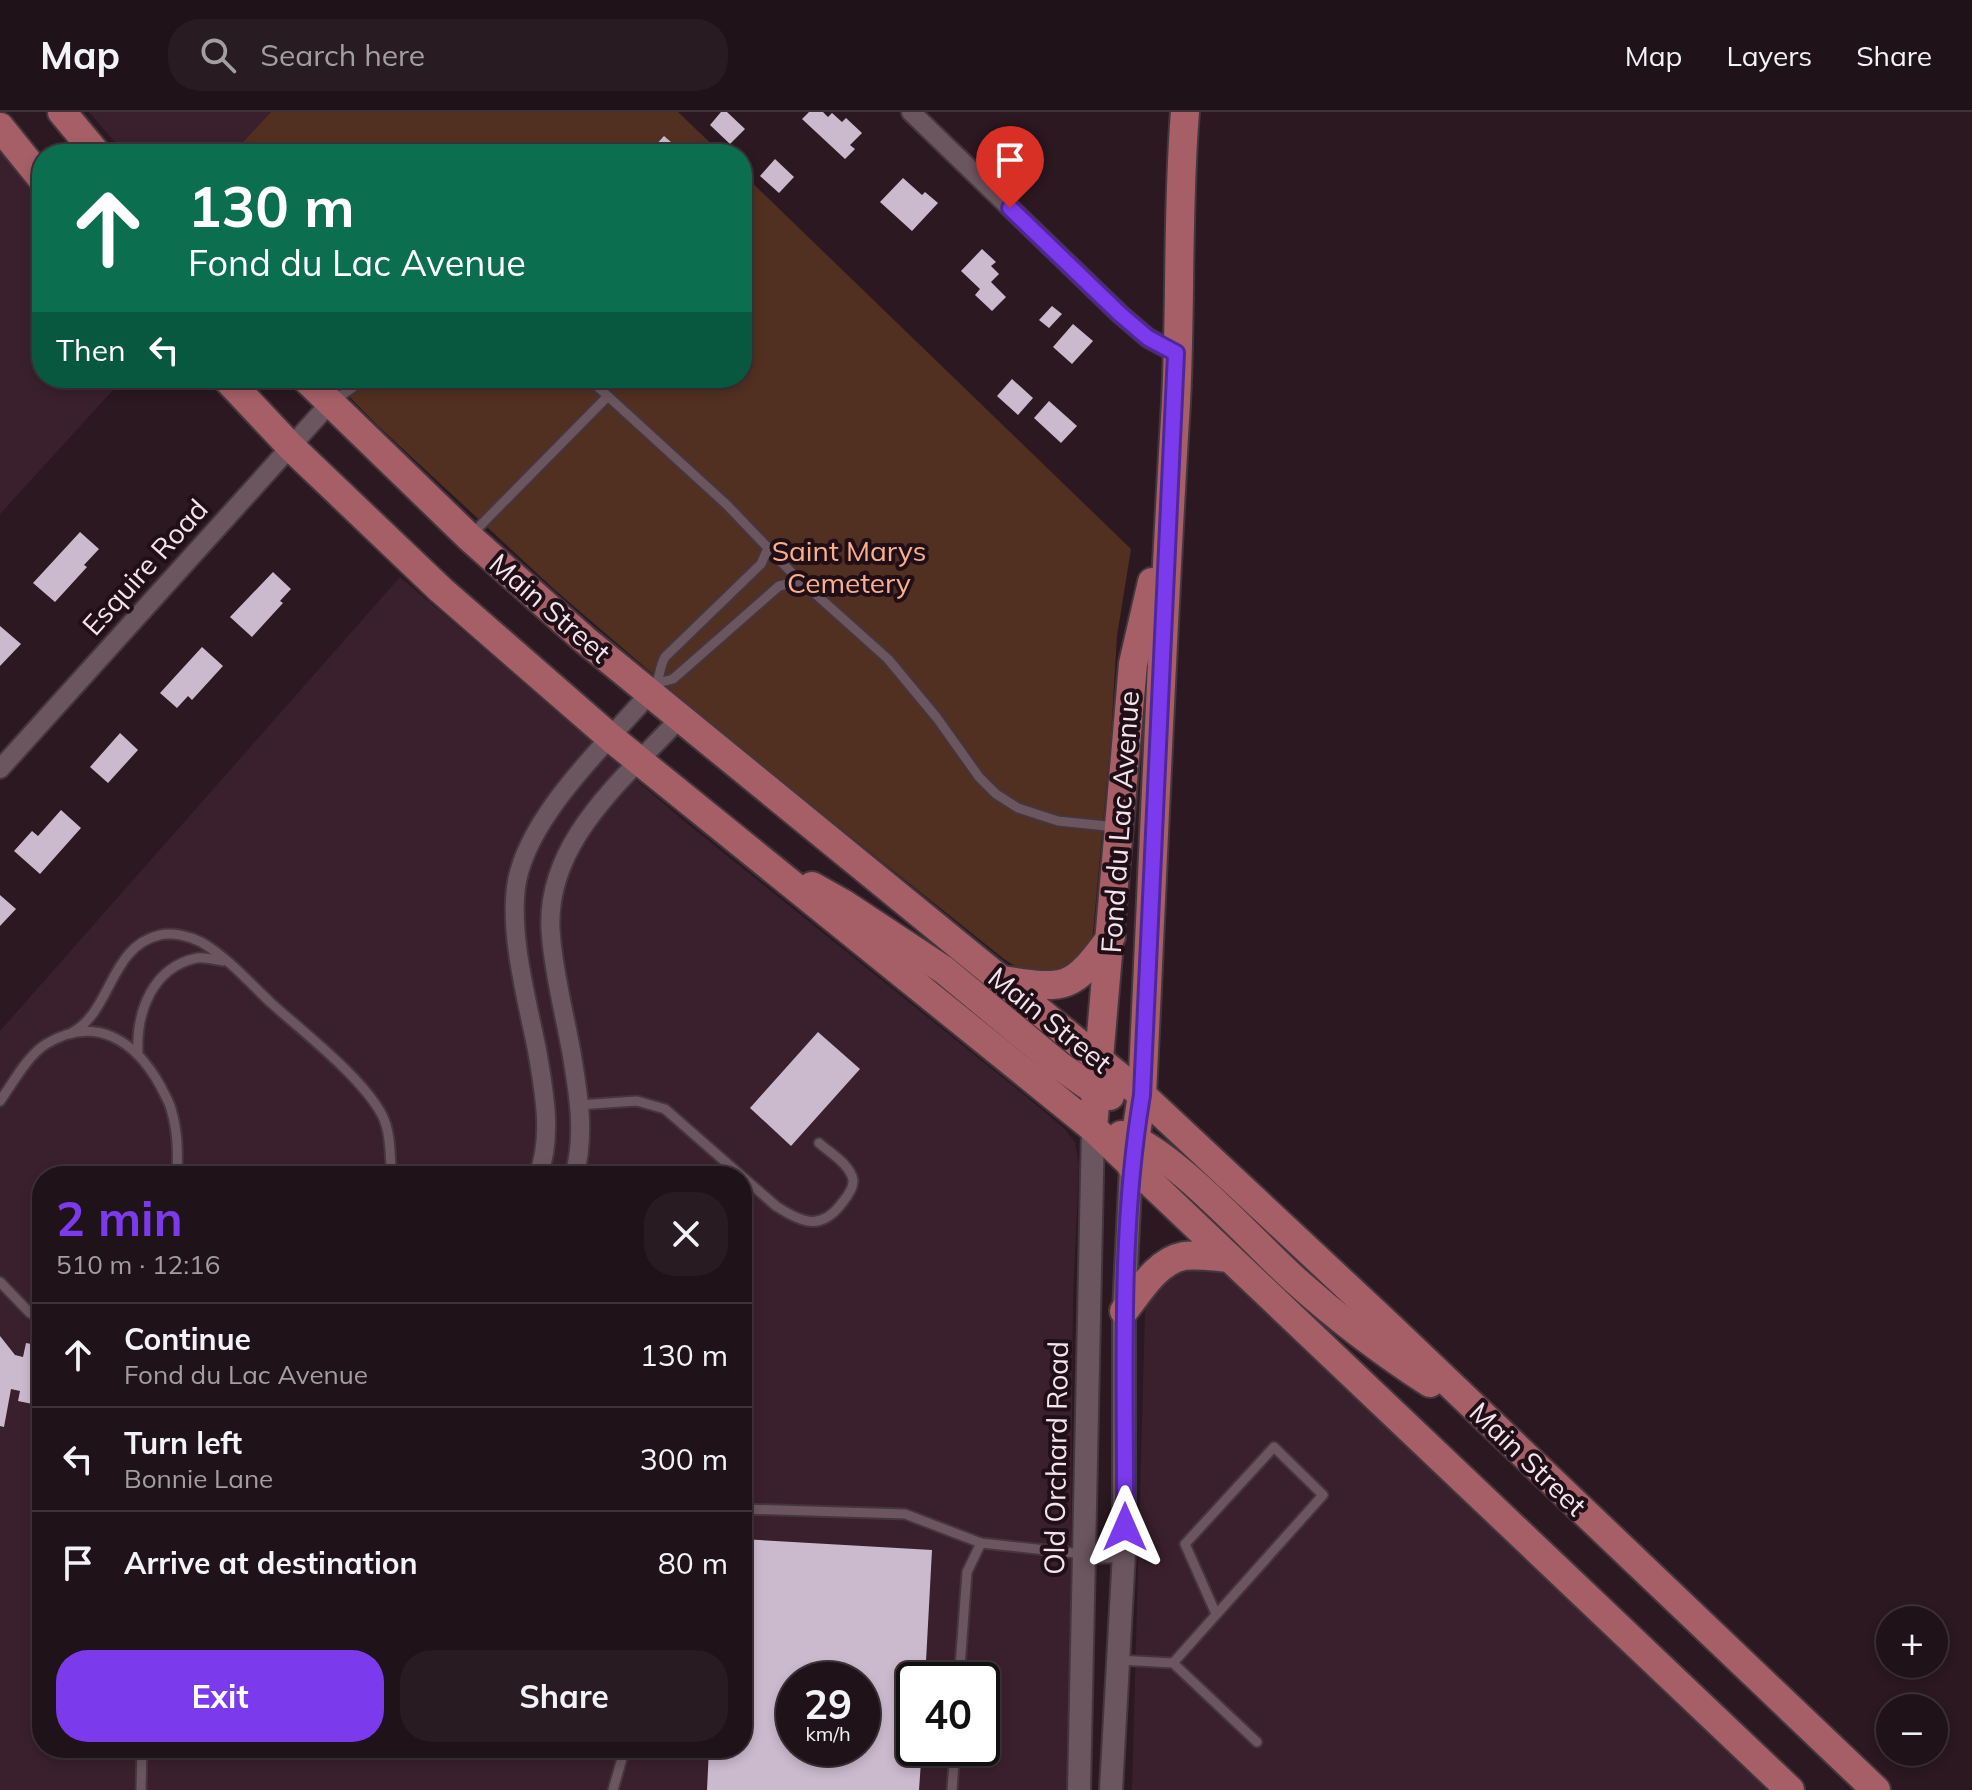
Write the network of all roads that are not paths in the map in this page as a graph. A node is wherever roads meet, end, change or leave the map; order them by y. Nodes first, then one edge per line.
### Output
1 (62, 112) edge
2 (911, 112) edge
3 (1185, 112) edge
4 (0, 127) edge
5 (89, 144) edge
6 (32, 167) edge
7 (1176, 353) junction
8 (235, 388) edge
9 (315, 388) edge
10 (352, 388) edge
11 (598, 388) edge
12 (607, 397) junction
13 (330, 403) junction
14 (291, 447) junction
15 (1167, 519) junction
16 (469, 537) junction
17 (768, 548) junction
18 (801, 581) junction
19 (653, 688) junction
20 (679, 719) junction
21 (611, 738) junction
22 (640, 761) junction
23 (0, 769) edge
24 (1120, 828) junction
25 (753, 855) junction
26 (1111, 936) junction
27 (554, 955) junction
28 (520, 960) junction
29 (226, 962) junction
30 (1000, 980) junction
31 (73, 1032) junction
32 (138, 1053) junction
33 (1100, 1061) junction
34 (1097, 1092) junction
35 (1142, 1095) junction
36 (0, 1101) edge
37 (578, 1105) junction
38 (544, 1107) junction
39 (1093, 1128) junction
40 (1135, 1138) junction
41 (819, 1143) dead end
42 (178, 1166) edge
43 (391, 1166) edge
44 (541, 1166) edge
45 (576, 1166) edge
46 (730, 1166) edge
47 (1131, 1166) junction
48 (752, 1185) edge
49 (1229, 1258) junction
50 (0, 1282) edge
51 (1124, 1311) junction
52 (32, 1314) edge
53 (1486, 1419) junction
54 (752, 1509) edge
55 (981, 1543) junction
56 (1124, 1553) junction
57 (1084, 1554) junction
58 (1216, 1614) junction
59 (1118, 1660) junction
60 (960, 1662) edge
61 (1173, 1663) junction
62 (1257, 1742) dead end
63 (142, 1758) edge
64 (622, 1758) edge
65 (954, 1766) edge
66 (141, 1790) edge
67 (613, 1790) edge
68 (952, 1790) edge
69 (1079, 1790) edge
70 (1111, 1790) edge
71 (1790, 1790) edge
72 (1876, 1790) edge

1 - 5 main road
2 - 7 street
3 - 7 main road, Fond du Lac Avenue
4 - 6 main road
7 - 15 main road, Fond du Lac Avenue
8 - 14 main road, Main Street
9 - 13 main road, Main Street
10 - 13 lane
11 - 12 lane
12 - 16 lane
12 - 17 lane
13 - 14 street, Esquire Road
13 - 16 main road, Main Street
14 - 21 main road, Main Street
14 - 23 street, Esquire Road
15 - 24 main road, Fond du Lac Avenue
15 - 35 main road, Fond du Lac Avenue
16 - 19 main road, Main Street
17 - 18 lane
17 - 19 lane
18 - 19 lane
18 - 24 lane
19 - 20 main road, Main Street
19 - 21 street
20 - 22 street
20 - 30 main road, Main Street
21 - 22 main road, Main Street
21 - 28 street
22 - 25 main road, Main Street
22 - 27 street
24 - 26 main road, Fond du Lac Avenue
25 - 34 main road
25 - 39 main road, Main Street
26 - 30 main road
26 - 33 main road, Fond du Lac Avenue
27 - 28 street
27 - 37 street
28 - 38 street
29 - 31 lane
29 - 32 lane
29 - 43 lane
30 - 33 main road, Main Street
31 - 32 lane
31 - 36 lane
32 - 42 lane
33 - 34 main road, Fond du Lac Avenue
33 - 35 main road, Main Street
34 - 35 main road
34 - 39 main road, Fond du Lac Avenue
35 - 40 main road, Fond du Lac Avenue
35 - 53 main road, Main Street
37 - 38 street
37 - 45 street
37 - 46 lane
38 - 44 street
39 - 40 main road
39 - 47 main road, Main Street
39 - 57 street, Old Orchard Road
40 - 47 main road, Fond du Lac Avenue
40 - 53 main road
41 - 48 lane
47 - 49 main road, Main Street
47 - 51 street
49 - 51 main road
49 - 71 main road, Main Street
50 - 52 lane
51 - 56 street
53 - 72 main road, Main Street
54 - 55 lane
55 - 57 lane
55 - 60 lane
56 - 57 street
56 - 59 street
57 - 69 street, Old Orchard Road
58 - 58 lane
58 - 61 lane
59 - 61 lane
59 - 70 street
61 - 62 lane
63 - 66 lane
64 - 67 lane
65 - 68 lane

